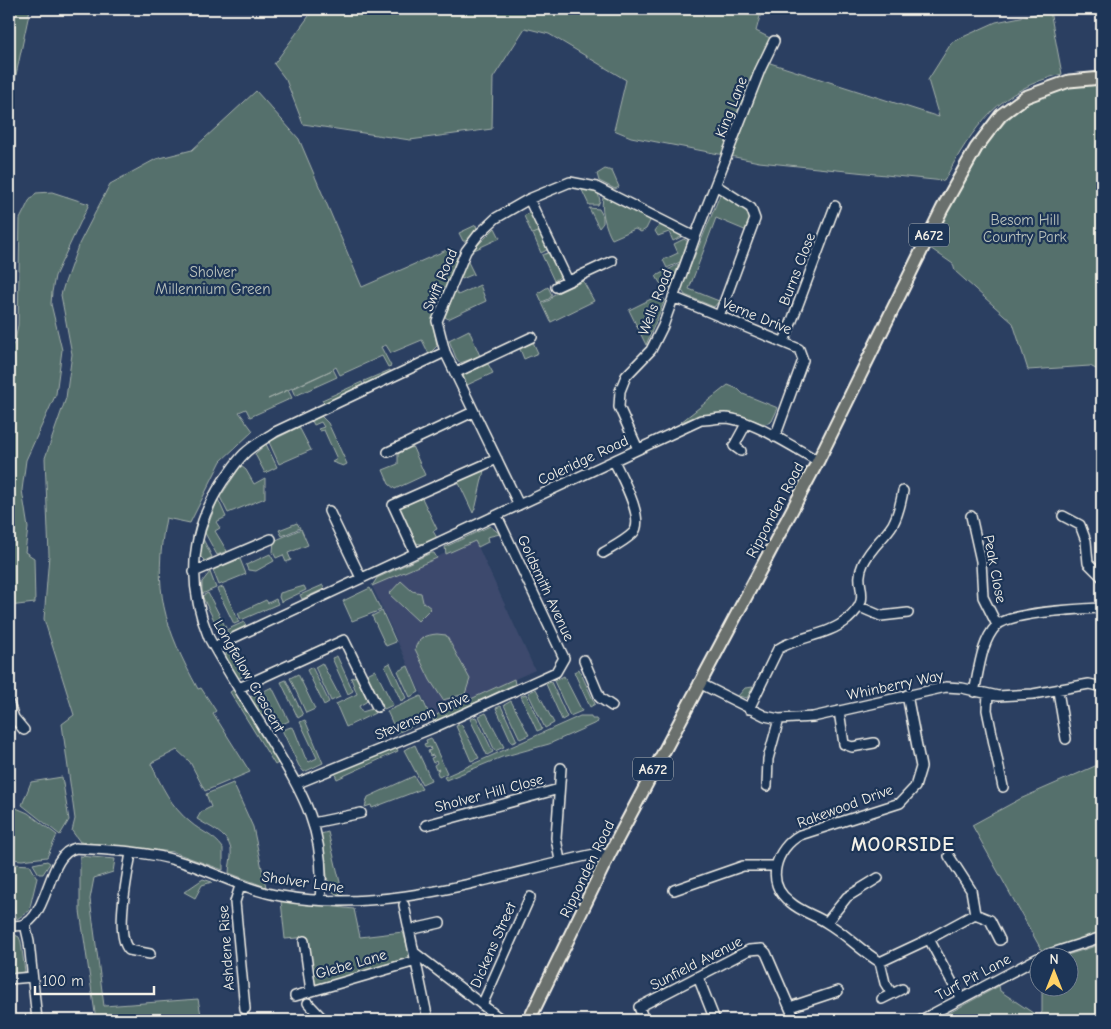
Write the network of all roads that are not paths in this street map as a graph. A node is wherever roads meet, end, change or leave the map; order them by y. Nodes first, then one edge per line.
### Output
1 (774, 41) dead end
2 (1102, 78) edge
3 (717, 186) junction
4 (529, 200) junction
5 (835, 206) dead end
6 (695, 237) junction
7 (612, 261) dead end
8 (568, 281) junction
9 (556, 287) dead end
10 (673, 297) junction
11 (719, 316) junction
12 (532, 337) dead end
13 (784, 342) junction
14 (445, 352) junction
15 (455, 373) junction
16 (473, 412) junction
17 (746, 424) junction
18 (775, 437) junction
19 (638, 449) junction
20 (741, 451) dead end
21 (388, 452) dead end
22 (497, 459) junction
23 (614, 461) junction
24 (818, 461) junction
25 (903, 491) dead end
26 (519, 505) junction
27 (329, 512) dead end
28 (497, 516) junction
29 (971, 516) dead end
30 (1064, 516) dead end
31 (271, 539) dead end
32 (415, 553) junction
33 (603, 553) dead end
34 (194, 572) junction
35 (1102, 577) edge
36 (361, 578) junction
37 (860, 606) junction
38 (1102, 608) edge
39 (908, 613) dead end
40 (997, 625) junction
41 (214, 647) junction
42 (584, 660) dead end
43 (556, 672) joint
44 (699, 683) junction
45 (1102, 687) edge
46 (239, 688) junction
47 (1058, 690) junction
48 (974, 692) junction
49 (988, 694) junction
50 (907, 695) junction
51 (9, 704) edge
52 (612, 706) dead end
53 (376, 707) dead end
54 (749, 708) junction
55 (839, 710) junction
56 (779, 719) junction
57 (12, 720) edge
58 (24, 730) dead end
59 (1066, 740) dead end
60 (874, 742) dead end
61 (561, 768) dead end
62 (298, 784) junction
63 (767, 786) dead end
64 (1003, 787) dead end
65 (559, 789) junction
66 (361, 813) dead end
67 (313, 823) junction
68 (426, 825) dead end
69 (131, 853) junction
70 (609, 855) junction
71 (949, 856) dead end
72 (560, 861) junction
73 (775, 866) junction
74 (878, 878) dead end
75 (240, 886) junction
76 (674, 890) dead end
77 (530, 897) dead end
78 (320, 900) junction
79 (404, 905) dead end
80 (975, 914) junction
81 (827, 922) junction
82 (440, 923) dead end
83 (25, 924) junction
84 (9, 925) edge
85 (409, 930) junction
86 (1102, 937) edge
87 (929, 940) junction
88 (1000, 940) dead end
89 (304, 941) dead end
90 (1074, 946) edge
91 (150, 954) dead end
92 (415, 957) junction
93 (880, 962) junction
94 (1028, 963) edge
95 (32, 977) junction
96 (698, 977) junction
97 (9, 979) edge
98 (902, 989) dead end
99 (311, 990) junction
100 (838, 991) dead end
101 (892, 994) junction
102 (295, 996) dead end
103 (882, 999) dead end
104 (961, 999) junction
105 (308, 1004) dead end
106 (482, 1005) junction
107 (790, 1007) junction
108 (245, 1009) dead end
109 (37, 1020) edge
110 (324, 1020) edge
111 (428, 1020) edge
112 (502, 1020) edge
113 (529, 1020) edge
114 (644, 1020) edge
115 (715, 1020) edge
116 (796, 1020) edge
117 (922, 1020) edge

1 - 3 street, King Lane
2 - 24 main road, Ripponden Road / A672
3 - 6 street, Wells Road
3 - 11 street
4 - 6 street, Swift Road
4 - 8 street
4 - 14 street, Swift Road
5 - 13 street, Burns Close
6 - 10 street, Wells Road
7 - 8 street
8 - 9 street
10 - 11 street, Verne Drive
10 - 19 street, Wells Road
11 - 13 street, Verne Drive
12 - 15 street
13 - 18 street, Verne Drive
14 - 15 street, Swift Road
14 - 34 street, Longfellow Crescent
15 - 16 street, Swift Road
16 - 21 street
16 - 22 street, Swift Road
17 - 18 street, Coleridge Road
17 - 19 street, Coleridge Road
17 - 20 street
18 - 24 street, Coleridge Road
19 - 23 street, Coleridge Road
22 - 26 street, Swift Road
22 - 32 street
23 - 26 street, Coleridge Road
23 - 33 street
24 - 44 main road, Ripponden Road / A672
25 - 37 street
26 - 28 street, Coleridge Road
27 - 36 street
28 - 32 street, Coleridge Road
28 - 43 street, Goldsmith Avenue
29 - 40 street, Peak Close
30 - 35 street
31 - 34 street
32 - 36 street, Coleridge Road
34 - 41 street, Longfellow Crescent
36 - 41 street, Coleridge Road
37 - 39 street
37 - 54 street
38 - 40 street
40 - 48 street
41 - 46 street, Longfellow Crescent
42 - 52 street
43 - 62 street, Stevenson Drive
44 - 54 street, Whinberry Way
44 - 70 main road, Ripponden Road / A672
45 - 47 street, Whinberry Way
46 - 53 street
46 - 62 street, Longfellow Crescent
47 - 49 street, Whinberry Way
47 - 59 street
48 - 49 street, Whinberry Way
48 - 50 street, Whinberry Way
49 - 64 street
50 - 55 street, Whinberry Way
50 - 73 street, Rakewood Drive
51 - 57 street
54 - 56 street, Whinberry Way
55 - 56 street, Whinberry Way
55 - 60 street
56 - 63 street
57 - 58 street
61 - 65 street, Sholver Hill Close
62 - 67 street, Longfellow Crescent
65 - 68 street, Sholver Hill Close
65 - 72 street, Sholver Hill Close
66 - 67 street
67 - 78 street, Longfellow Crescent
69 - 75 street, Sholver Lane
69 - 83 street, Sholver Lane
69 - 91 street
70 - 72 street, Sholver Lane
70 - 113 main road, Ripponden Road / A672
71 - 80 street
72 - 78 street, Sholver Lane
73 - 76 street
73 - 81 street
74 - 81 street
75 - 78 street, Sholver Lane
75 - 108 street, Ashdene Rise
77 - 106 street, Dickens Street
79 - 85 street
80 - 87 street
80 - 88 street
81 - 93 street
82 - 85 street
83 - 84 street
83 - 95 street
85 - 92 street
86 - 90 street
87 - 93 street
87 - 104 street
89 - 99 street
92 - 99 street, Glebe Lane
92 - 106 street
92 - 111 street
93 - 101 street
94 - 104 street, Turf Pit Lane
95 - 97 street
95 - 109 street
96 - 107 street, Sunfield Avenue
96 - 114 street, Sunfield Avenue
96 - 115 street
98 - 101 street
99 - 102 street, Glebe Lane
100 - 107 street
101 - 103 street
104 - 117 street, Turf Pit Lane
105 - 110 street
106 - 112 street
107 - 116 street, Sunfield Avenue

